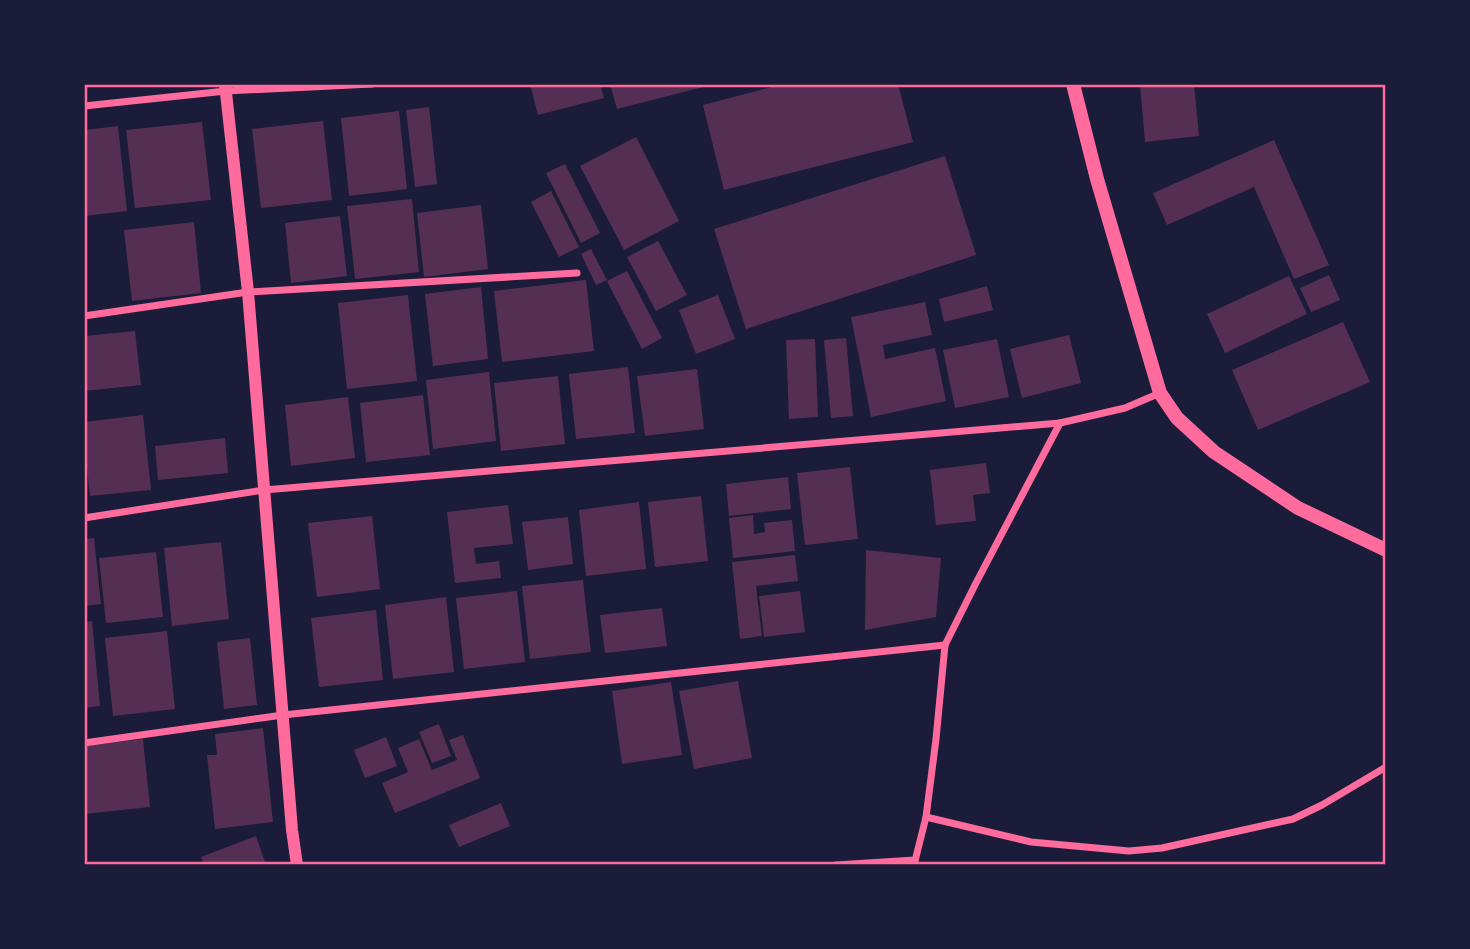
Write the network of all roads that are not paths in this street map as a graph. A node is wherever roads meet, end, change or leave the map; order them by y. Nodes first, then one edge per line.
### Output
1 (372, 84) edge
2 (1073, 84) edge
3 (226, 88) edge
4 (84, 106) edge
5 (577, 273) dead end
6 (248, 292) junction
7 (84, 316) edge
8 (1160, 393) junction
9 (1060, 423) junction
10 (264, 490) junction
11 (84, 518) edge
12 (1386, 550) edge
13 (946, 645) junction
14 (283, 715) junction
15 (84, 743) edge
16 (1386, 767) edge
17 (926, 817) junction
18 (915, 863) edge
19 (297, 865) edge
20 (836, 865) edge

1 - 3 street
2 - 8 main road
3 - 4 street
3 - 6 street
5 - 6 street
6 - 7 street
6 - 10 street
8 - 9 street
8 - 12 main road
9 - 10 street
9 - 13 street
10 - 11 street
10 - 14 street
13 - 14 street
13 - 17 street
14 - 15 street
14 - 19 street
16 - 17 street
17 - 18 street
18 - 20 street

